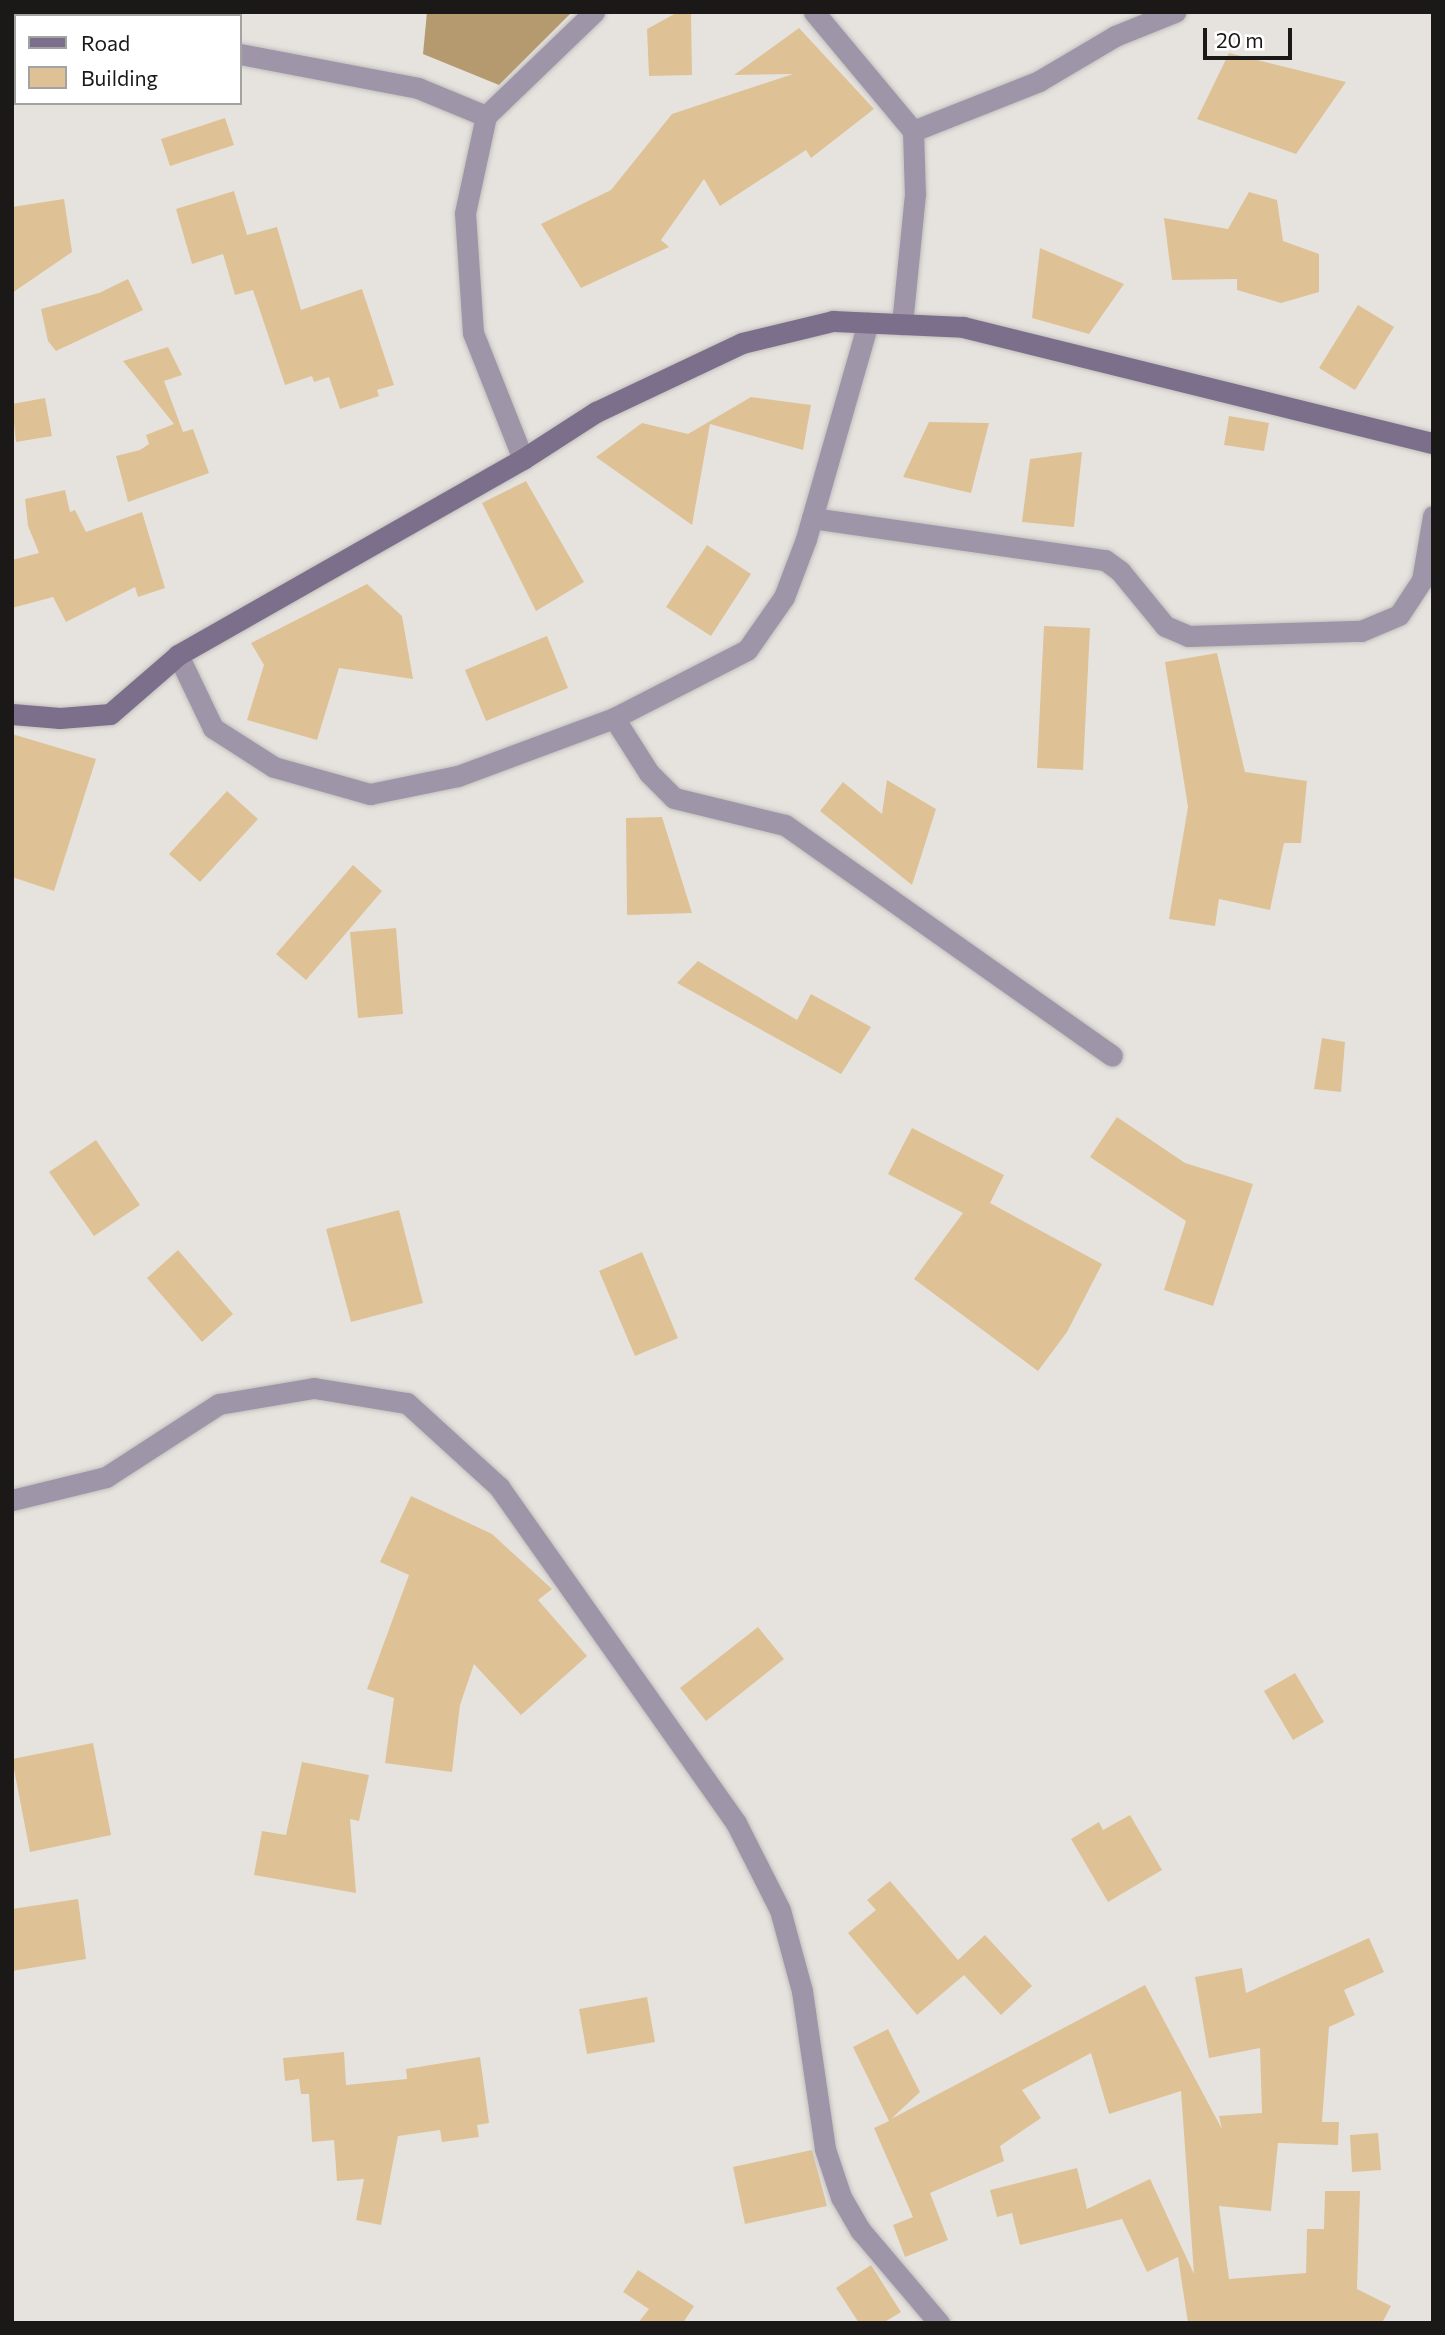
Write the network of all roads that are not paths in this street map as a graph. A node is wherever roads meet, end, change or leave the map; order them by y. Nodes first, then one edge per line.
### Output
1 (594, 12) edge
2 (814, 12) edge
3 (1175, 12) edge
4 (242, 54) edge
5 (486, 116) junction
6 (913, 131) junction
7 (868, 323) junction
8 (902, 324) junction
9 (1433, 443) edge
10 (523, 459) junction
11 (1433, 516) edge
12 (812, 519) junction
13 (178, 655) junction
14 (12, 714) edge
15 (614, 718) junction
16 (1112, 1056) dead end
17 (12, 1500) edge
18 (939, 2323) edge

1 - 5 street
2 - 6 street
3 - 6 street
4 - 5 street
5 - 10 street
6 - 8 street
7 - 8 street
7 - 10 street
7 - 12 street
8 - 9 street
10 - 13 street
11 - 12 street
12 - 15 street
13 - 14 street
13 - 15 street
15 - 16 street
17 - 18 street

